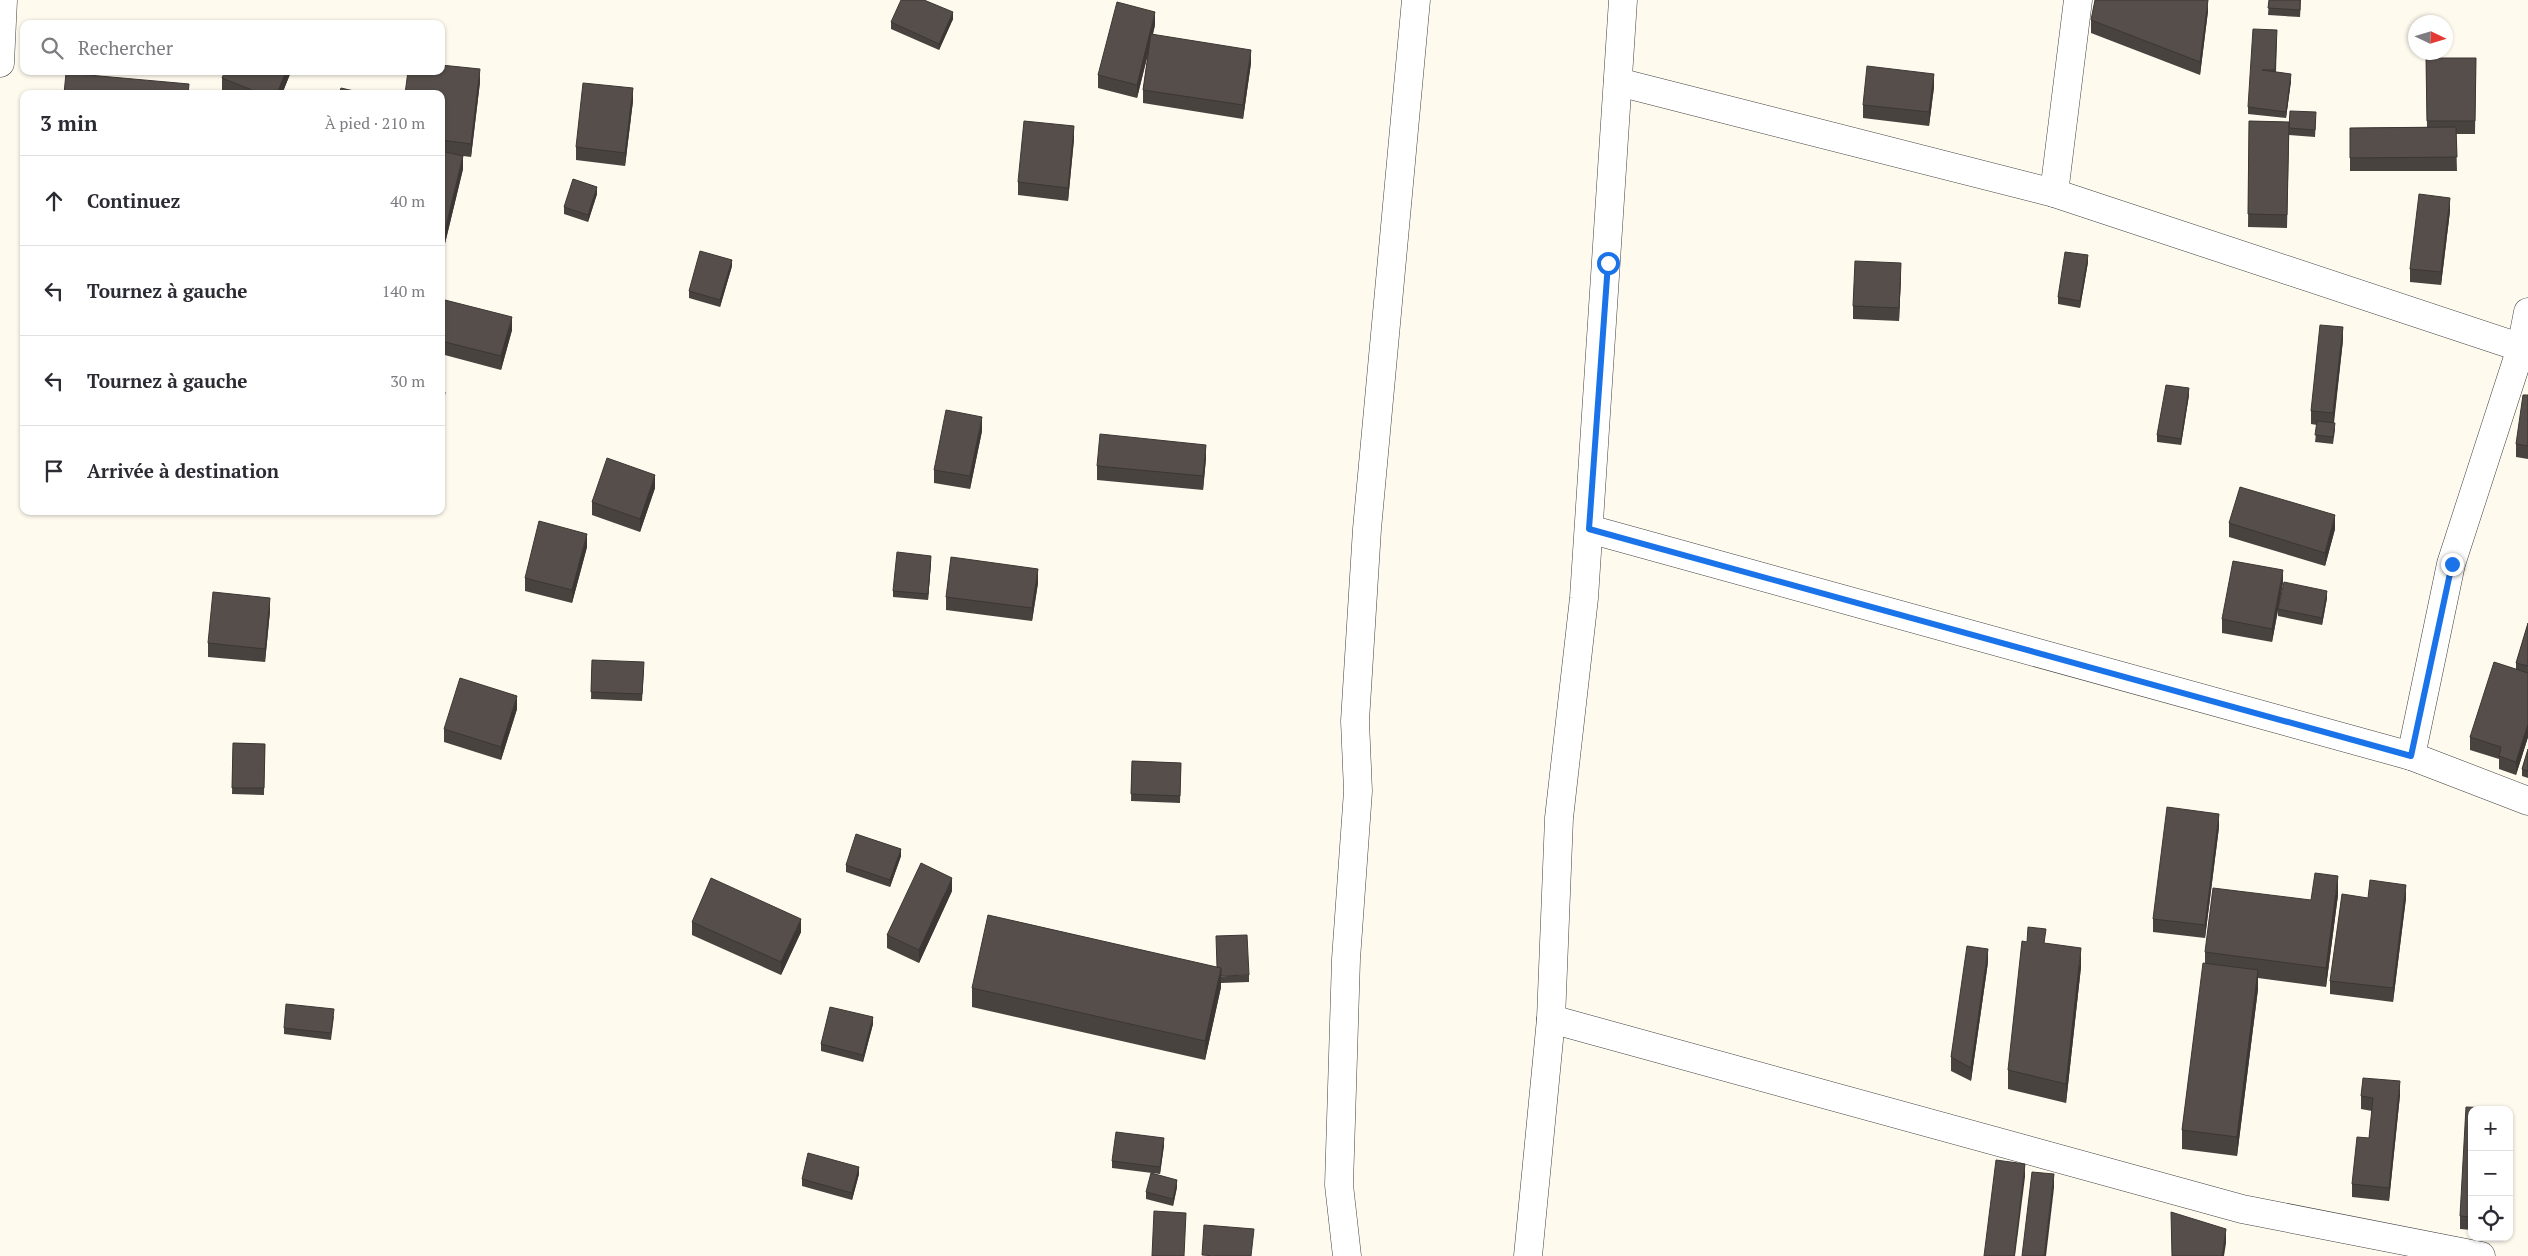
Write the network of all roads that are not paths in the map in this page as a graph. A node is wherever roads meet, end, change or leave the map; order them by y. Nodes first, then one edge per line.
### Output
1 (3, 0) edge
2 (1416, 0) edge
3 (1623, 0) edge
4 (2078, 0) edge
5 (0, 63) edge
6 (1618, 82) junction
7 (2054, 193) junction
8 (2528, 312) edge
9 (2524, 349) edge
10 (1589, 529) junction
11 (2411, 756) junction
12 (2528, 801) edge
13 (1551, 1018) junction
14 (1347, 1256) edge
15 (1528, 1256) edge
16 (2481, 1256) edge

1 - 5 street
2 - 14 street
3 - 6 street
4 - 7 street
6 - 7 street
6 - 10 street
7 - 9 street
8 - 9 street
9 - 11 street
10 - 11 street
10 - 13 street
11 - 12 street
13 - 15 street
13 - 16 street

